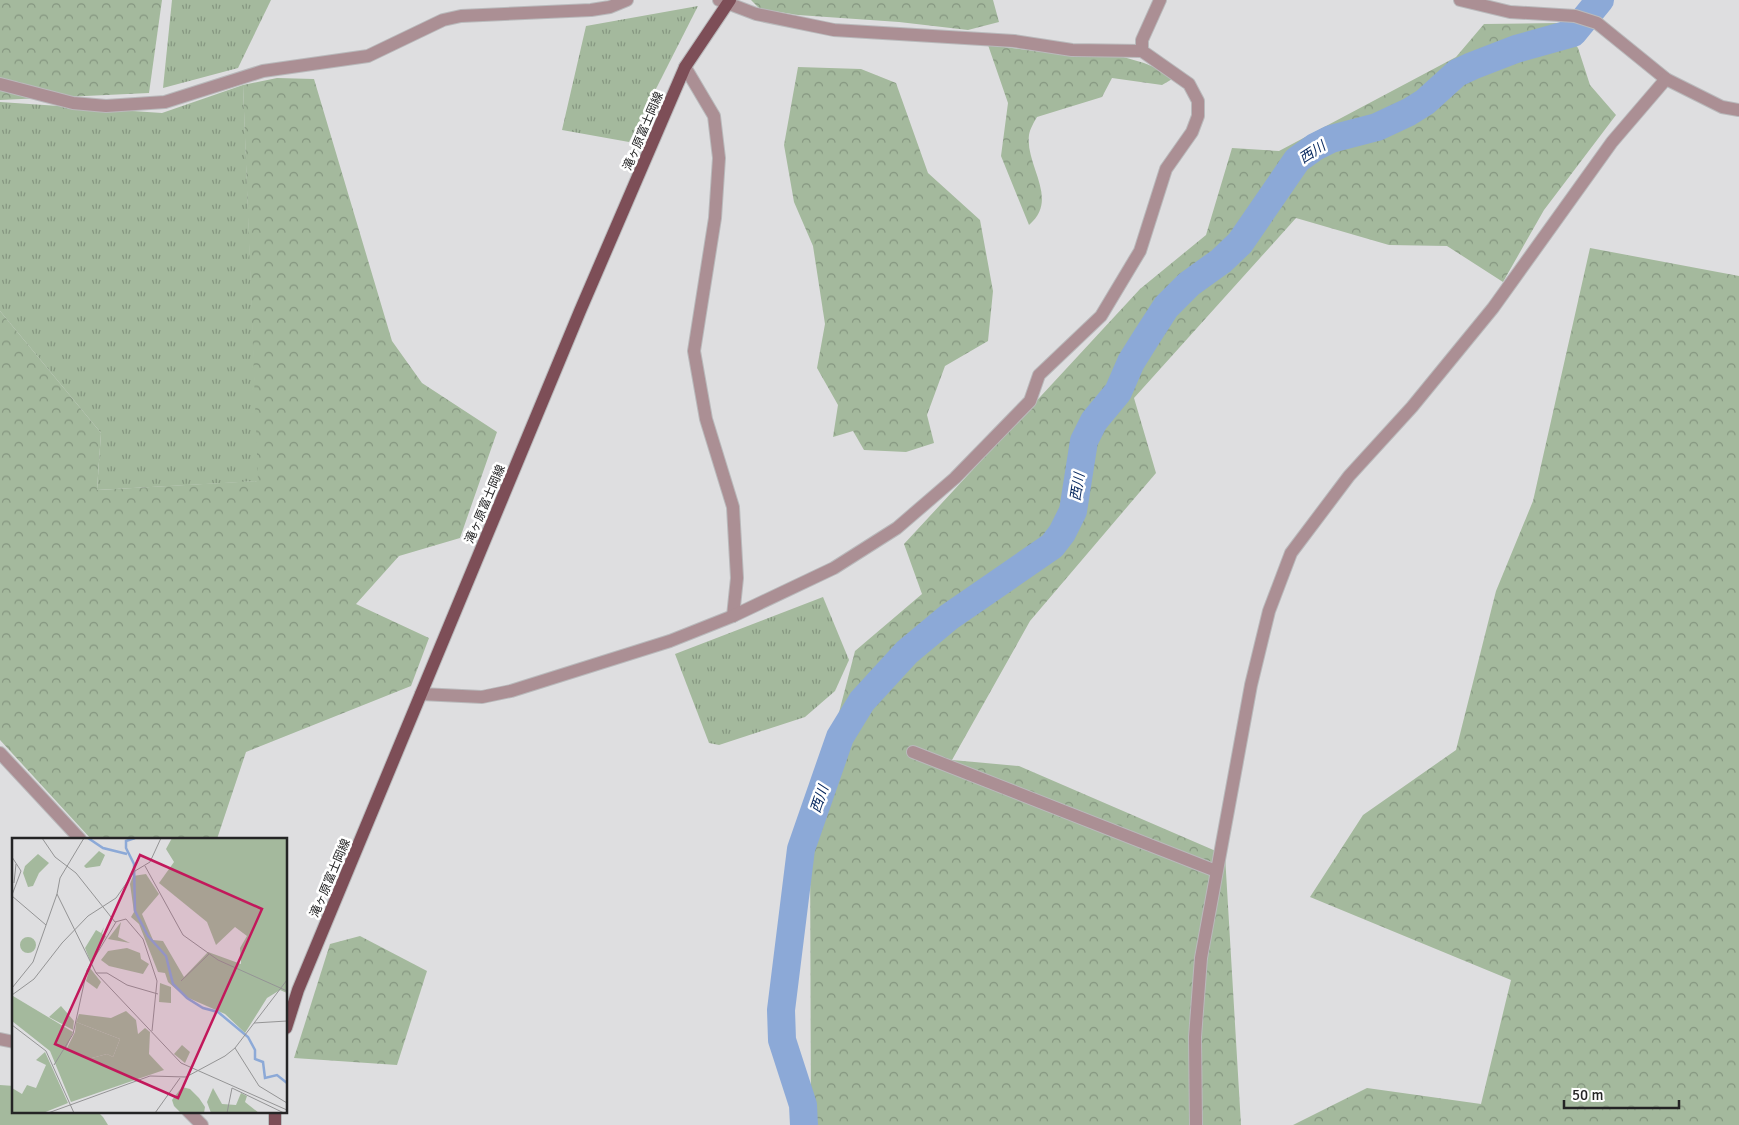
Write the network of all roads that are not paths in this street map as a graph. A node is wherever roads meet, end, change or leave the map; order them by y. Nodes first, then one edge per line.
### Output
1 (627, 0) edge
2 (1160, 0) edge
3 (1460, 0) edge
4 (725, 1) edge
5 (1142, 51) junction
6 (685, 67) junction
7 (1666, 79) junction
8 (0, 84) edge
9 (1739, 110) edge
10 (733, 616) junction
11 (421, 694) junction
12 (913, 752) dead end
13 (0, 753) edge
14 (79, 838) edge
15 (1216, 871) junction
16 (288, 1022) edge
17 (189, 1112) edge
18 (275, 1112) edge
19 (202, 1125) edge
20 (275, 1125) edge
21 (1196, 1125) edge

1 - 8 street
2 - 5 street
3 - 7 street
4 - 5 street
4 - 6 main road, 滝ヶ原富士岡線
5 - 10 street
6 - 10 street
6 - 11 main road, 滝ヶ原富士岡線
7 - 9 street
7 - 15 street
10 - 11 street
11 - 16 main road, 滝ヶ原富士岡線
12 - 15 street
13 - 14 street
15 - 21 street
17 - 19 street
18 - 20 main road

